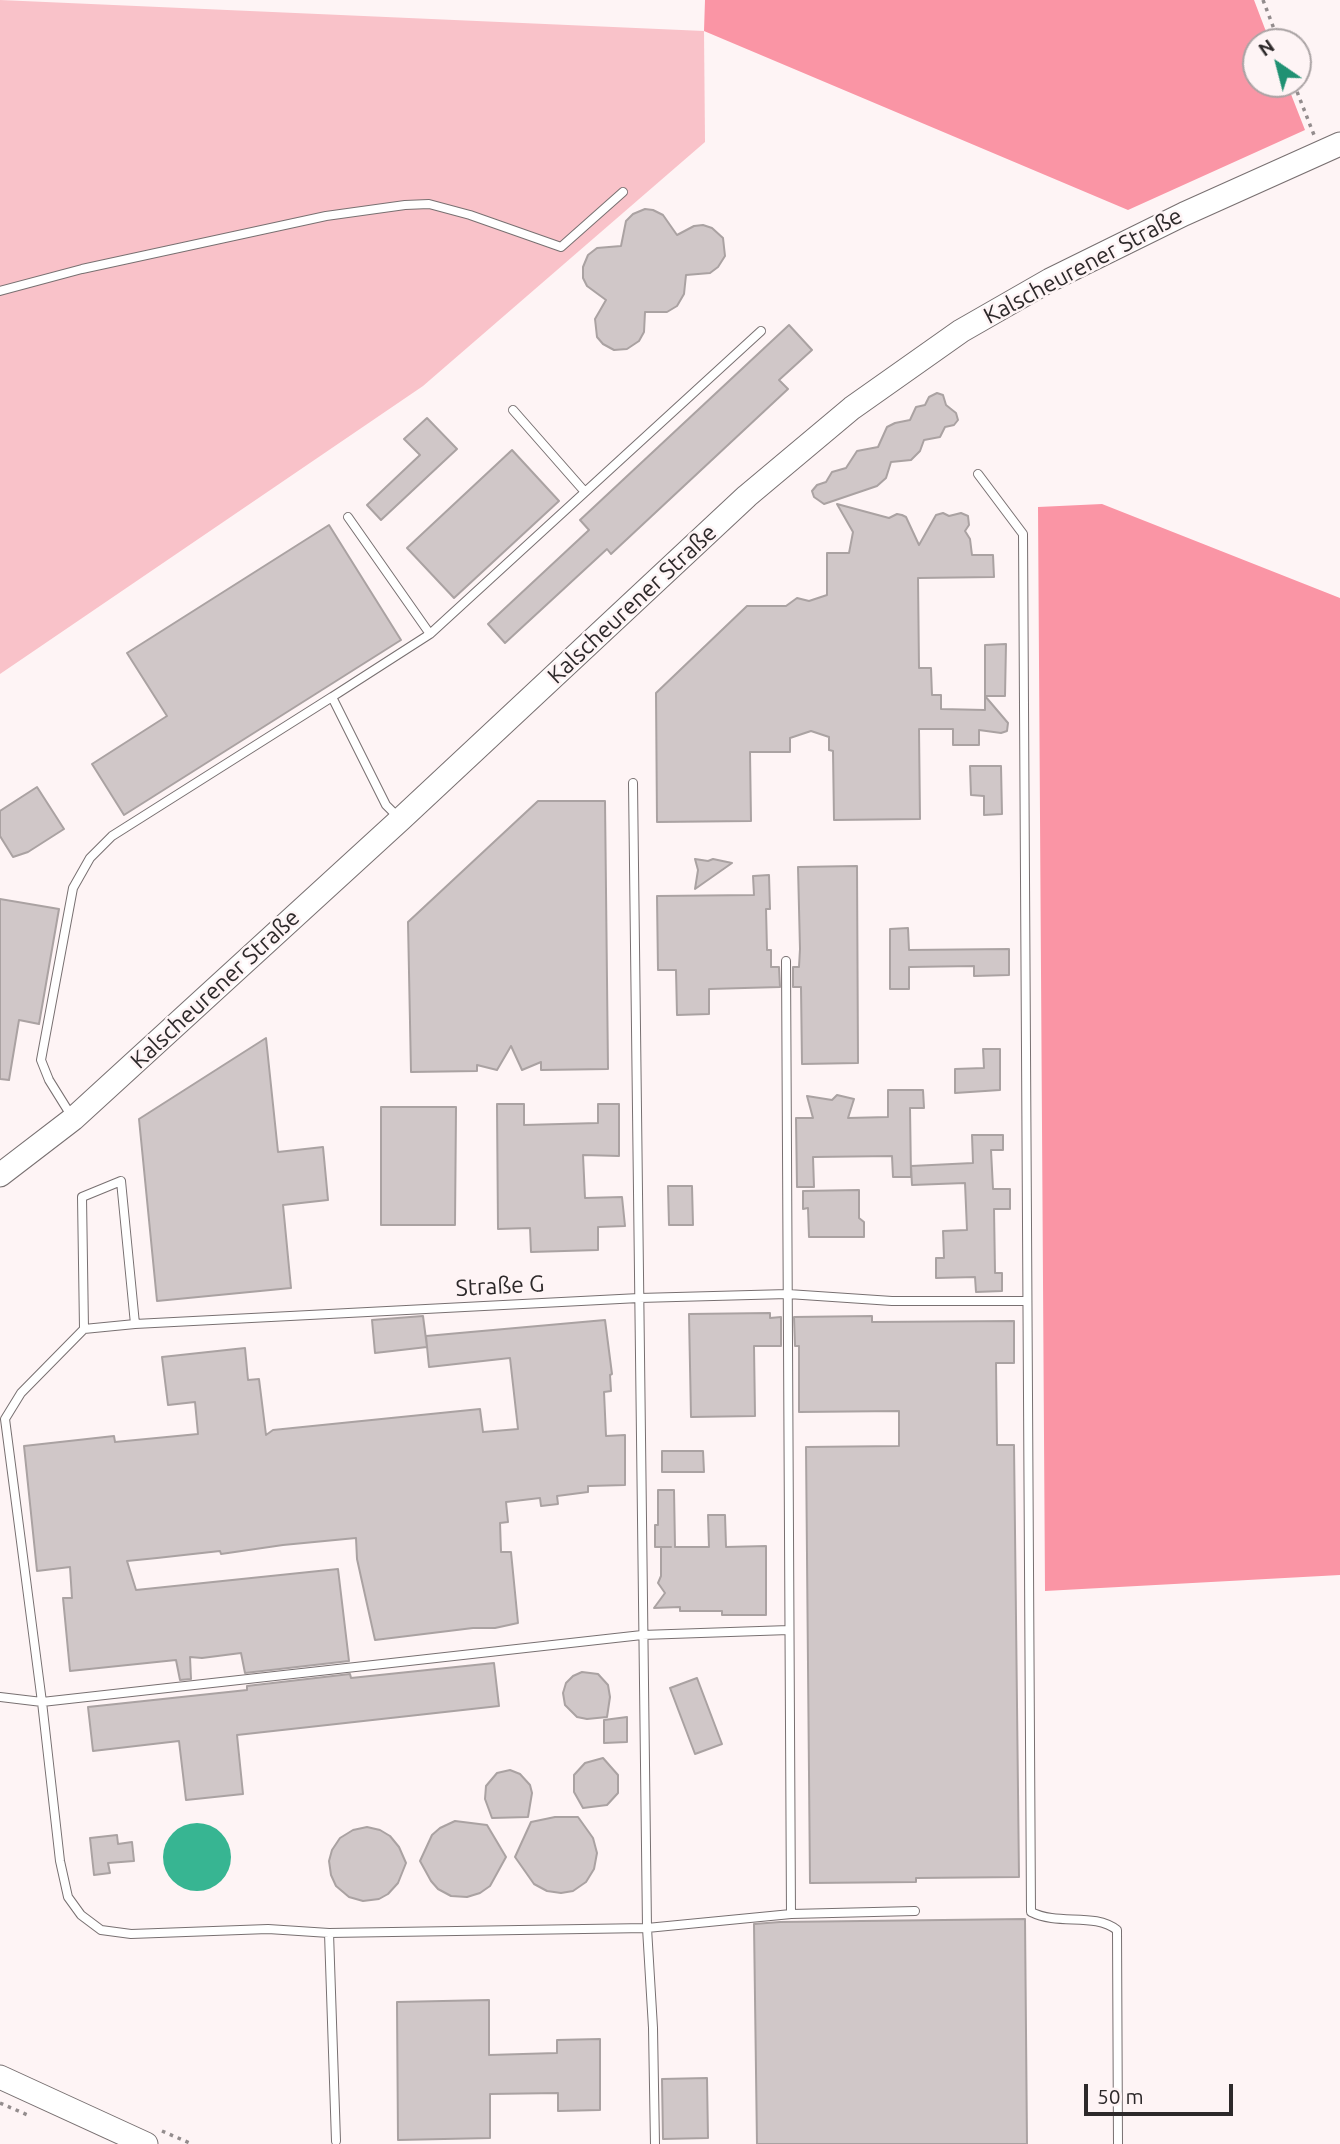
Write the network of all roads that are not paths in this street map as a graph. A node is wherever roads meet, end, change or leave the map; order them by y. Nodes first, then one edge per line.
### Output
1 (1331, 149) edge
2 (623, 192) dead end
3 (0, 291) edge
4 (761, 331) dead end
5 (513, 410) dead end
6 (978, 474) dead end
7 (586, 492) junction
8 (348, 517) dead end
9 (430, 634) junction
10 (332, 697) junction
11 (633, 783) dead end
12 (401, 819) junction
13 (786, 961) dead end
14 (73, 1119) junction
15 (0, 1175) edge
16 (788, 1294) junction
17 (639, 1298) junction
18 (1027, 1301) junction
19 (135, 1324) junction
20 (84, 1329) junction
21 (2, 1419) edge
22 (789, 1630) junction
23 (642, 1635) junction
24 (0, 1698) edge
25 (42, 1702) junction
26 (915, 1911) dead end
27 (791, 1913) junction
28 (646, 1928) junction
29 (330, 1933) junction
30 (0, 2077) edge
31 (335, 2141) dead end
32 (146, 2144) edge
33 (655, 2144) edge
34 (1118, 2144) edge

1 - 12 main road, Kalscheurener Straße
2 - 3 lane
4 - 7 lane
5 - 7 lane
6 - 18 lane
7 - 9 lane
8 - 9 lane
9 - 10 lane
10 - 12 lane
10 - 14 lane
11 - 17 lane
12 - 14 main road, Kalscheurener Straße
13 - 16 lane
14 - 15 main road, Kalscheurener Straße
16 - 17 lane, Straße G
16 - 18 lane, Straße G
16 - 22 lane
17 - 19 lane, Straße G
17 - 23 lane
18 - 34 lane
19 - 20 lane, Straße G
19 - 20 lane
20 - 21 lane
21 - 25 lane
22 - 23 lane
22 - 27 lane
23 - 25 lane
23 - 28 lane
24 - 25 lane
25 - 29 lane
26 - 27 lane
27 - 28 lane
28 - 29 lane
28 - 33 lane
29 - 31 lane
30 - 32 main road

